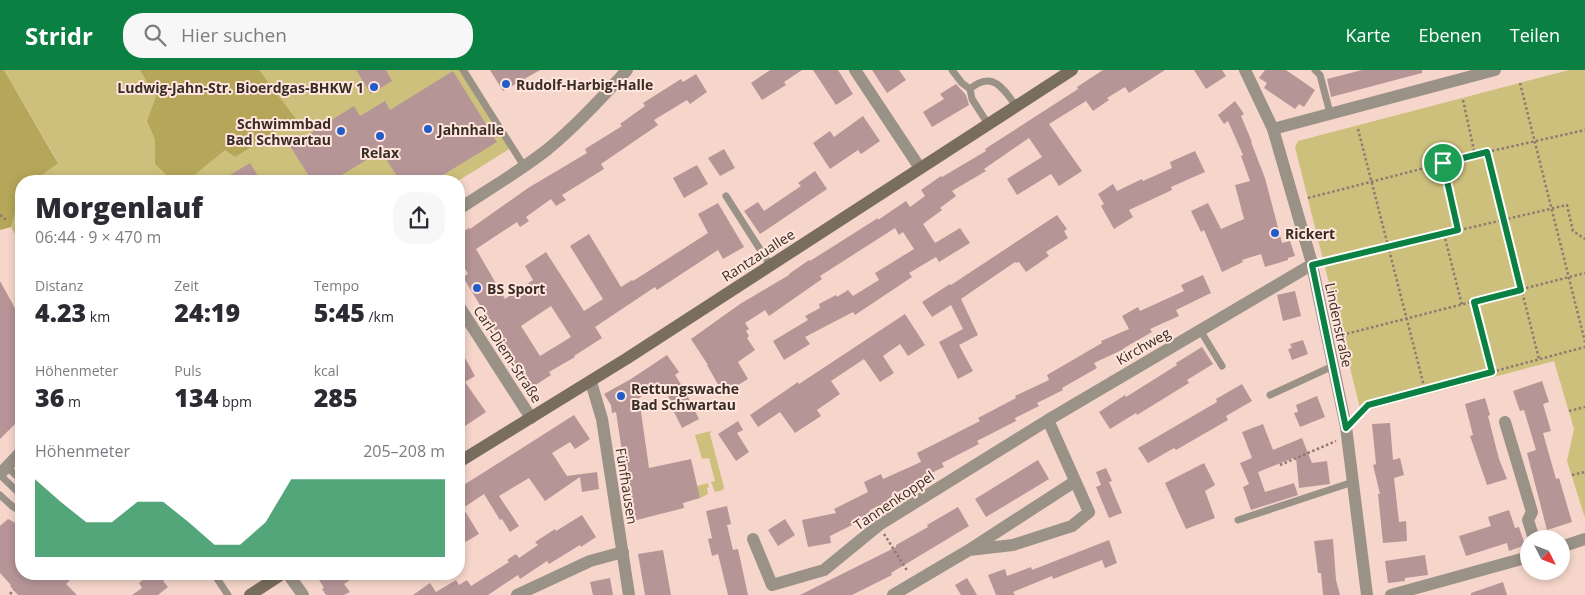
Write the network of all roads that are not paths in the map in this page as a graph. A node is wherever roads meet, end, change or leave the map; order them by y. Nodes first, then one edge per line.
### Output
1 (463, 70) edge
2 (627, 70) edge
3 (855, 70) edge
4 (952, 70) edge
5 (1072, 70) edge
6 (1245, 70) edge
7 (1315, 70) edge
8 (1495, 70) edge
9 (970, 89) junction
10 (1016, 106) junction
11 (1330, 113) junction
12 (988, 124) junction
13 (1273, 129) junction
14 (524, 166) junction
15 (920, 168) junction
16 (726, 196) dead end
17 (465, 205) edge
18 (1312, 265) junction
19 (770, 266) junction
20 (465, 315) edge
21 (1200, 330) junction
22 (1222, 366) dead end
23 (1333, 366) junction
24 (590, 382) junction
25 (1270, 395) dead end
26 (531, 418) junction
27 (1048, 420) junction
28 (1505, 422) dead end
29 (15, 458) edge
30 (465, 458) edge
31 (2, 472) edge
32 (15, 477) edge
33 (1074, 482) junction
34 (1353, 482) junction
35 (15, 488) edge
36 (0, 495) edge
37 (15, 508) edge
38 (1238, 520) dead end
39 (1531, 530) edge
40 (753, 539) dead end
41 (1585, 539) edge
42 (1570, 544) edge
43 (969, 550) junction
44 (623, 552) junction
45 (1520, 559) edge
46 (218, 580) edge
47 (273, 580) edge
48 (292, 580) edge
49 (228, 595) edge
50 (250, 595) edge
51 (303, 595) edge
52 (516, 595) edge
53 (630, 595) edge
54 (893, 595) edge
55 (1367, 595) edge
56 (1391, 595) edge

1 - 14 lane
2 - 14 street
3 - 15 street
4 - 9 lane
5 - 10 main road, Rantzauallee
6 - 13 street, Lindenstraße
7 - 11 lane
8 - 11 street
9 - 10 lane
9 - 12 lane
10 - 12 main road, Rantzauallee
11 - 13 street
12 - 15 main road, Rantzauallee
13 - 18 street, Lindenstraße
14 - 17 street
15 - 19 main road, Rantzauallee
16 - 19 lane
18 - 21 street, Kirchweg
18 - 23 street, Lindenstraße
19 - 24 main road, Rantzauallee
20 - 26 street, Carl-Diem-Straße
21 - 22 lane
21 - 27 street, Kirchweg
23 - 25 lane
23 - 34 street, Lindenstraße
24 - 26 main road, Rantzauallee
24 - 44 street, Fünfhausen
26 - 30 main road, Rantzauallee
27 - 33 street
27 - 40 street, Tannenkoppel
28 - 39 street
29 - 31 street
31 - 32 lane
31 - 35 lane
33 - 43 street
33 - 43 street
34 - 38 lane
34 - 55 street, Lindenstraße
36 - 37 lane
41 - 42 street
43 - 54 street
44 - 52 street
44 - 53 street, Fünfhausen
45 - 56 street
46 - 49 lane
47 - 50 main road
48 - 51 street

